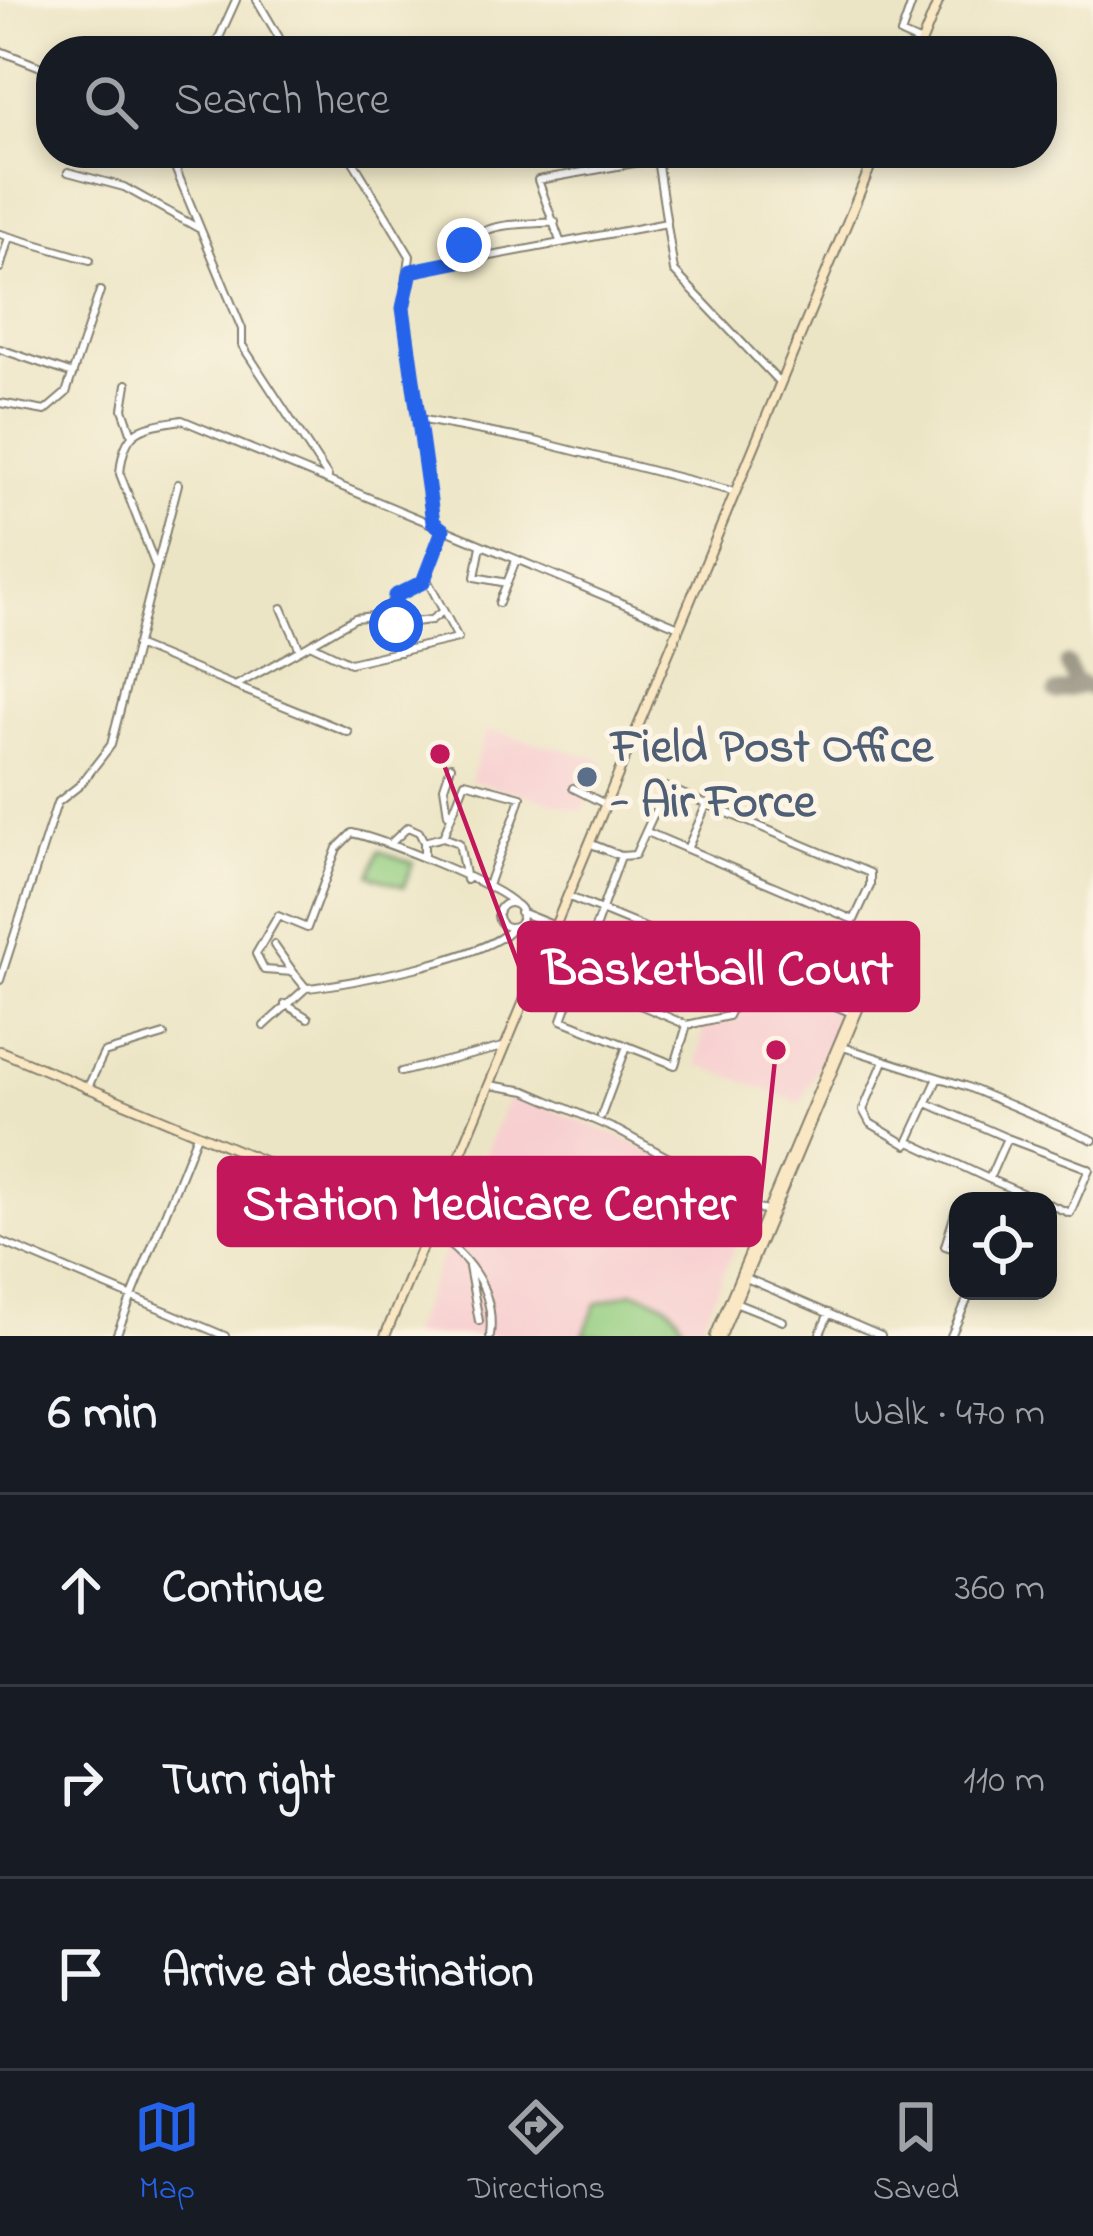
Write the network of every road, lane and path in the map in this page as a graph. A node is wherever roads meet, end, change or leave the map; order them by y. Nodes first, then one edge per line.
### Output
1 (236, 0) edge
2 (257, 0) edge
3 (913, 0) edge
4 (939, 0) edge
5 (220, 36) edge
6 (277, 36) edge
7 (905, 36) edge
8 (924, 36) edge
9 (0, 51) edge
10 (36, 65) edge
11 (175, 168) edge
12 (357, 168) edge
13 (606, 168) edge
14 (659, 168) edge
15 (870, 168) edge
16 (68, 172) dead end
17 (554, 222) junction
18 (669, 223) junction
19 (201, 230) junction
20 (0, 233) edge
21 (10, 237) junction
22 (560, 241) junction
23 (90, 260) dead end
24 (460, 261) junction
25 (0, 268) edge
26 (411, 271) junction
27 (100, 291) dead end
28 (0, 350) edge
29 (73, 374) junction
30 (780, 382) junction
31 (127, 385) dead end
32 (0, 403) edge
33 (418, 419) junction
34 (132, 435) junction
35 (330, 480) junction
36 (178, 484) dead end
37 (736, 493) junction
38 (433, 522) junction
39 (443, 530) junction
40 (481, 546) junction
41 (516, 560) junction
42 (156, 567) junction
43 (425, 576) junction
44 (507, 583) junction
45 (392, 604) junction
46 (499, 604) dead end
47 (282, 608) dead end
48 (443, 611) junction
49 (396, 625) junction
50 (679, 627) junction
51 (136, 645) junction
52 (312, 645) junction
53 (300, 650) junction
54 (400, 652) junction
55 (235, 686) junction
56 (348, 732) dead end
57 (452, 766) dead end
58 (573, 788) dead end
59 (458, 792) junction
60 (444, 793) junction
61 (603, 803) junction
62 (706, 806) junction
63 (448, 823) junction
64 (647, 832) junction
65 (446, 838) junction
66 (424, 842) junction
67 (588, 842) junction
68 (390, 844) junction
69 (688, 847) junction
70 (621, 856) junction
71 (417, 858) junction
72 (466, 880) junction
73 (488, 886) junction
74 (567, 896) junction
75 (518, 908) junction
76 (601, 910) junction
77 (555, 926) junction
78 (512, 928) junction
79 (592, 938) junction
80 (746, 938) dead end
81 (274, 946) dead end
82 (737, 964) junction
83 (749, 970) junction
84 (293, 972) junction
85 (576, 978) junction
86 (0, 980) edge
87 (306, 988) junction
88 (737, 997) junction
89 (285, 1004) junction
90 (850, 1012) junction
91 (308, 1018) dead end
92 (687, 1025) junction
93 (264, 1026) dead end
94 (164, 1035) dead end
95 (627, 1046) junction
96 (503, 1047) junction
97 (843, 1047) junction
98 (0, 1051) edge
99 (884, 1061) junction
100 (401, 1072) dead end
101 (938, 1078) junction
102 (490, 1085) junction
103 (88, 1088) junction
104 (927, 1103) junction
105 (601, 1116) dead end
106 (197, 1135) junction
107 (1006, 1138) junction
108 (1093, 1140) edge
109 (911, 1143) junction
110 (989, 1179) junction
111 (1019, 1192) edge
112 (1057, 1208) edge
113 (766, 1211) junction
114 (426, 1229) junction
115 (0, 1241) edge
116 (468, 1264) junction
117 (746, 1277) junction
118 (132, 1297) junction
119 (966, 1300) edge
120 (800, 1301) junction
121 (735, 1302) junction
122 (794, 1310) dead end
123 (829, 1313) junction
124 (783, 1321) dead end
125 (479, 1322) dead end
126 (116, 1336) edge
127 (225, 1336) edge
128 (385, 1336) edge
129 (490, 1336) edge
130 (718, 1336) edge
131 (819, 1336) edge
132 (880, 1336) edge
133 (951, 1336) edge

1 - 5 street
2 - 6 street
3 - 7 street
4 - 8 street
9 - 10 street
11 - 19 street
12 - 26 street
13 - 17 street
14 - 18 street
15 - 30 street
16 - 19 street
17 - 22 street
17 - 24 street
18 - 22 street
18 - 30 street
19 - 35 street
20 - 21 street
21 - 23 street
21 - 25 street
22 - 24 street
24 - 26 street
26 - 33 street
27 - 29 street
28 - 29 street
29 - 32 street
30 - 37 street
31 - 34 street
33 - 37 street
33 - 38 street
34 - 35 street
34 - 42 street
35 - 38 street
36 - 42 street
37 - 50 street
38 - 39 street
39 - 40 street
39 - 43 street
40 - 41 street
40 - 44 street
41 - 44 street
41 - 50 street
42 - 51 street
43 - 45 street
43 - 48 street
44 - 46 street
45 - 49 street
45 - 52 street
47 - 53 street
48 - 49 street
48 - 54 street
49 - 54 street
50 - 61 street
51 - 55 street
51 - 86 street
52 - 53 street
52 - 54 street
53 - 55 street
55 - 56 street
57 - 60 street
58 - 61 street
59 - 60 street
59 - 63 street
59 - 73 street
60 - 63 street
61 - 67 street
62 - 64 street
62 - 69 street
62 - 69 street
63 - 65 street
64 - 69 street
64 - 70 street
65 - 66 street
65 - 72 street
66 - 68 street
66 - 71 street
67 - 70 street
67 - 74 street
68 - 71 street
68 - 84 street
70 - 76 street
71 - 72 street
72 - 73 street
73 - 75 street
74 - 76 street
74 - 77 street
75 - 77 street
75 - 78 street
75 - 78 street
76 - 79 street
76 - 82 street
77 - 96 street
78 - 87 street
79 - 85 street
79 - 88 street
80 - 82 street
81 - 84 street
82 - 83 street
83 - 88 street
83 - 90 street
84 - 87 street
85 - 92 street
85 - 95 street
87 - 89 street
88 - 92 street
89 - 91 street
89 - 93 street
90 - 97 street
90 - 113 street
92 - 95 street
94 - 103 street
95 - 105 street
96 - 100 street
96 - 102 street
97 - 99 street
97 - 117 street
98 - 103 street
99 - 101 street
99 - 109 street
101 - 104 street
101 - 108 street
102 - 113 street
102 - 114 street
103 - 106 street
104 - 107 street
104 - 109 street
106 - 114 street
106 - 118 street
107 - 110 street
107 - 112 street
109 - 110 street
110 - 111 street
113 - 130 street
114 - 116 street
114 - 128 street
115 - 118 street
116 - 125 street
116 - 129 street
117 - 120 street
117 - 121 street
118 - 126 street
118 - 127 street
119 - 133 street
120 - 122 street
120 - 123 street
121 - 124 street
121 - 130 street
123 - 131 street
123 - 132 street

